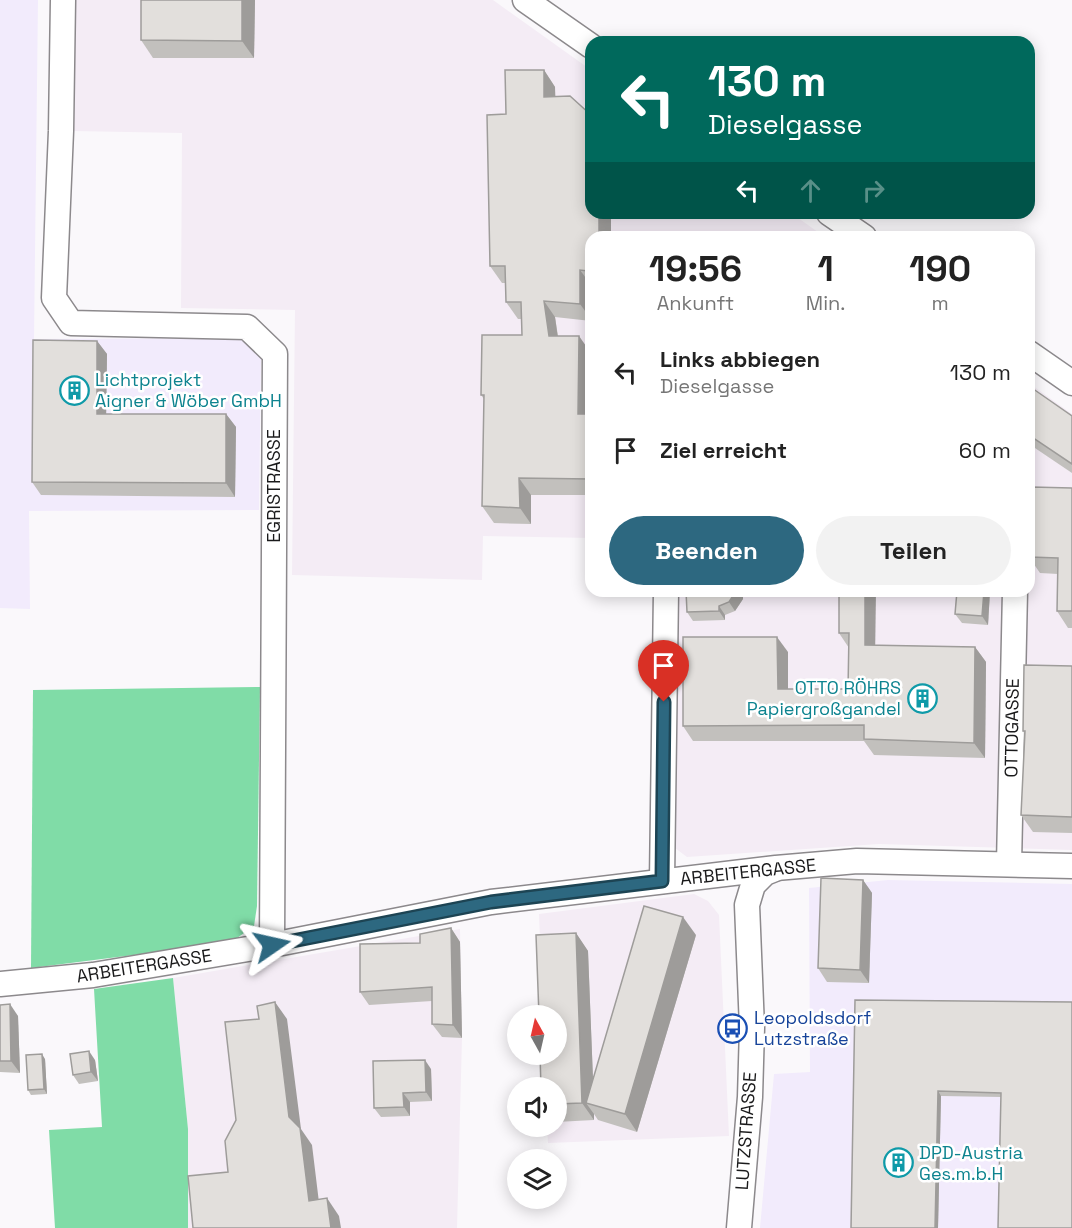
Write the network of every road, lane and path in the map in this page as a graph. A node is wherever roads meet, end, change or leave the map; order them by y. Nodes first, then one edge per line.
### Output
1 (63, 0) edge
2 (525, 0) edge
3 (585, 42) edge
4 (838, 219) edge
5 (855, 231) edge
6 (1035, 357) edge
7 (1072, 383) edge
8 (666, 597) edge
9 (1015, 597) edge
10 (1009, 864) junction
11 (1072, 866) edge
12 (776, 868) junction
13 (662, 881) junction
14 (272, 945) junction
15 (0, 984) edge
16 (739, 1228) edge

1 - 14 street, EGRISTRASSE
2 - 3 street
4 - 5 street
6 - 7 street
8 - 13 street
9 - 10 street, OTTOGASSE
10 - 11 street, ARBEITERGASSE
10 - 12 street, ARBEITERGASSE
12 - 13 street, ARBEITERGASSE
12 - 16 street, LUTZSTRASSE
13 - 14 street, ARBEITERGASSE
14 - 15 street, ARBEITERGASSE

